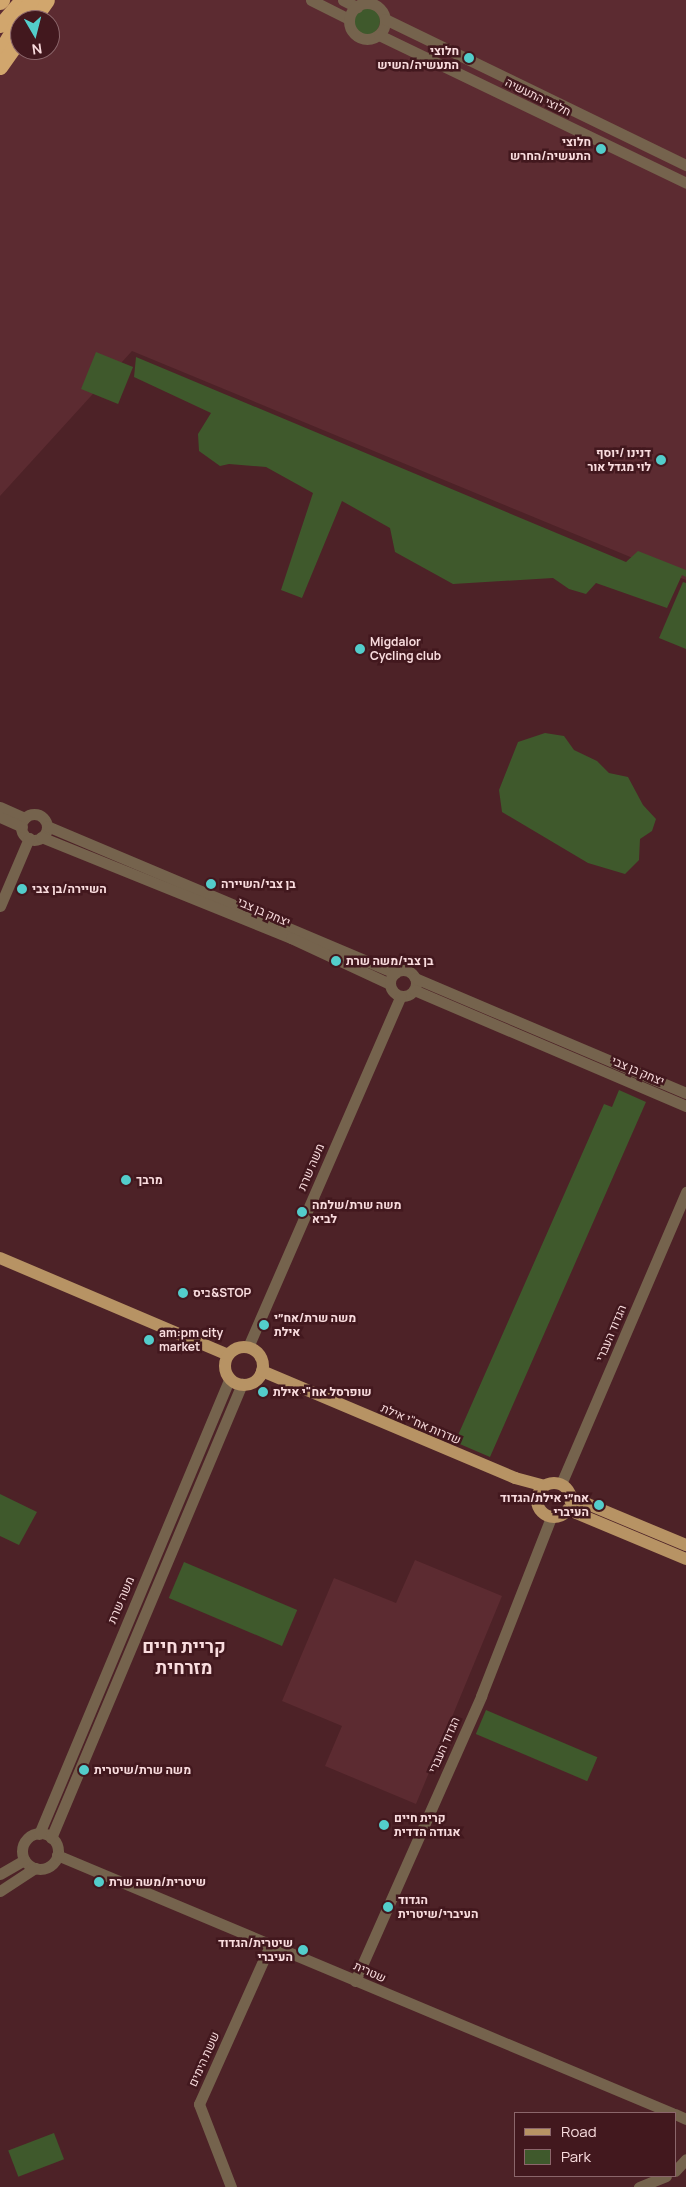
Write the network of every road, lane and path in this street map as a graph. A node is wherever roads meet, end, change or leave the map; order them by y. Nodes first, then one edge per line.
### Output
1 (22, 0) edge
2 (30, 0) edge
3 (311, 0) edge
4 (343, 0) edge
5 (357, 7) junction
6 (349, 19) junction
7 (385, 19) junction
8 (0, 25) edge
9 (379, 35) junction
10 (0, 51) edge
11 (10, 52) edge
12 (0, 67) edge
13 (686, 165) edge
14 (686, 183) edge
15 (0, 807) edge
16 (0, 817) edge
17 (23, 823) junction
18 (47, 826) junction
19 (42, 837) junction
20 (29, 838) junction
21 (0, 906) edge
22 (392, 978) junction
23 (415, 984) junction
24 (400, 997) junction
25 (686, 1093) edge
26 (686, 1106) edge
27 (686, 1192) edge
28 (0, 1258) edge
29 (248, 1347) junction
30 (228, 1355) junction
31 (262, 1371) junction
32 (230, 1378) junction
33 (242, 1384) junction
34 (561, 1484) junction
35 (541, 1490) junction
36 (571, 1497) junction
37 (569, 1510) junction
38 (551, 1517) junction
39 (686, 1545) edge
40 (686, 1559) edge
41 (39, 1834) junction
42 (51, 1838) junction
43 (57, 1855) junction
44 (24, 1860) junction
45 (35, 1868) junction
46 (0, 1874) edge
47 (0, 1891) edge
48 (270, 1944) junction
49 (355, 1980) junction
50 (669, 2112) edge
51 (686, 2159) edge
52 (676, 2170) edge
53 (664, 2177) edge
54 (231, 2187) edge
55 (639, 2187) edge

1 - 8 highway
2 - 10 highway
3 - 6 street, חלוצי התעשיה
4 - 5 street, חלוצי התעשיה
5 - 6 street
5 - 7 street, חלוצי התעשיה
6 - 9 street, חלוצי התעשיה
7 - 9 street
7 - 13 street, חלוצי התעשיה
9 - 14 street, חלוצי התעשיה
11 - 12 highway
15 - 17 street
16 - 17 street
17 - 18 street
17 - 20 street
18 - 19 street
18 - 22 street, יצחק בן צבי
19 - 20 street
19 - 22 street, יצחק בן צבי
20 - 21 street
22 - 23 street
22 - 24 street
23 - 24 street
23 - 25 street, יצחק בן צבי
23 - 26 street, יצחק בן צבי
24 - 29 street, משה שרת
27 - 34 street, הגדוד העברי
28 - 30 main road
29 - 30 main road
29 - 31 main road
30 - 32 main road
31 - 33 main road
31 - 35 main road, שדרות אח"י אילת
32 - 33 main road
32 - 41 street, משה שרת
33 - 42 street
34 - 35 main road
34 - 36 main road
35 - 38 main road
36 - 37 main road
36 - 39 main road
37 - 38 main road
37 - 40 main road
38 - 49 street, הגדוד העברי
41 - 42 street
41 - 44 street
42 - 43 street
43 - 45 street
43 - 48 street, שטרית
44 - 45 street
44 - 46 street
45 - 47 street
48 - 49 street, שטרית
48 - 54 street, ששת הימים
49 - 50 street, שטרית
51 - 52 street
53 - 55 street

